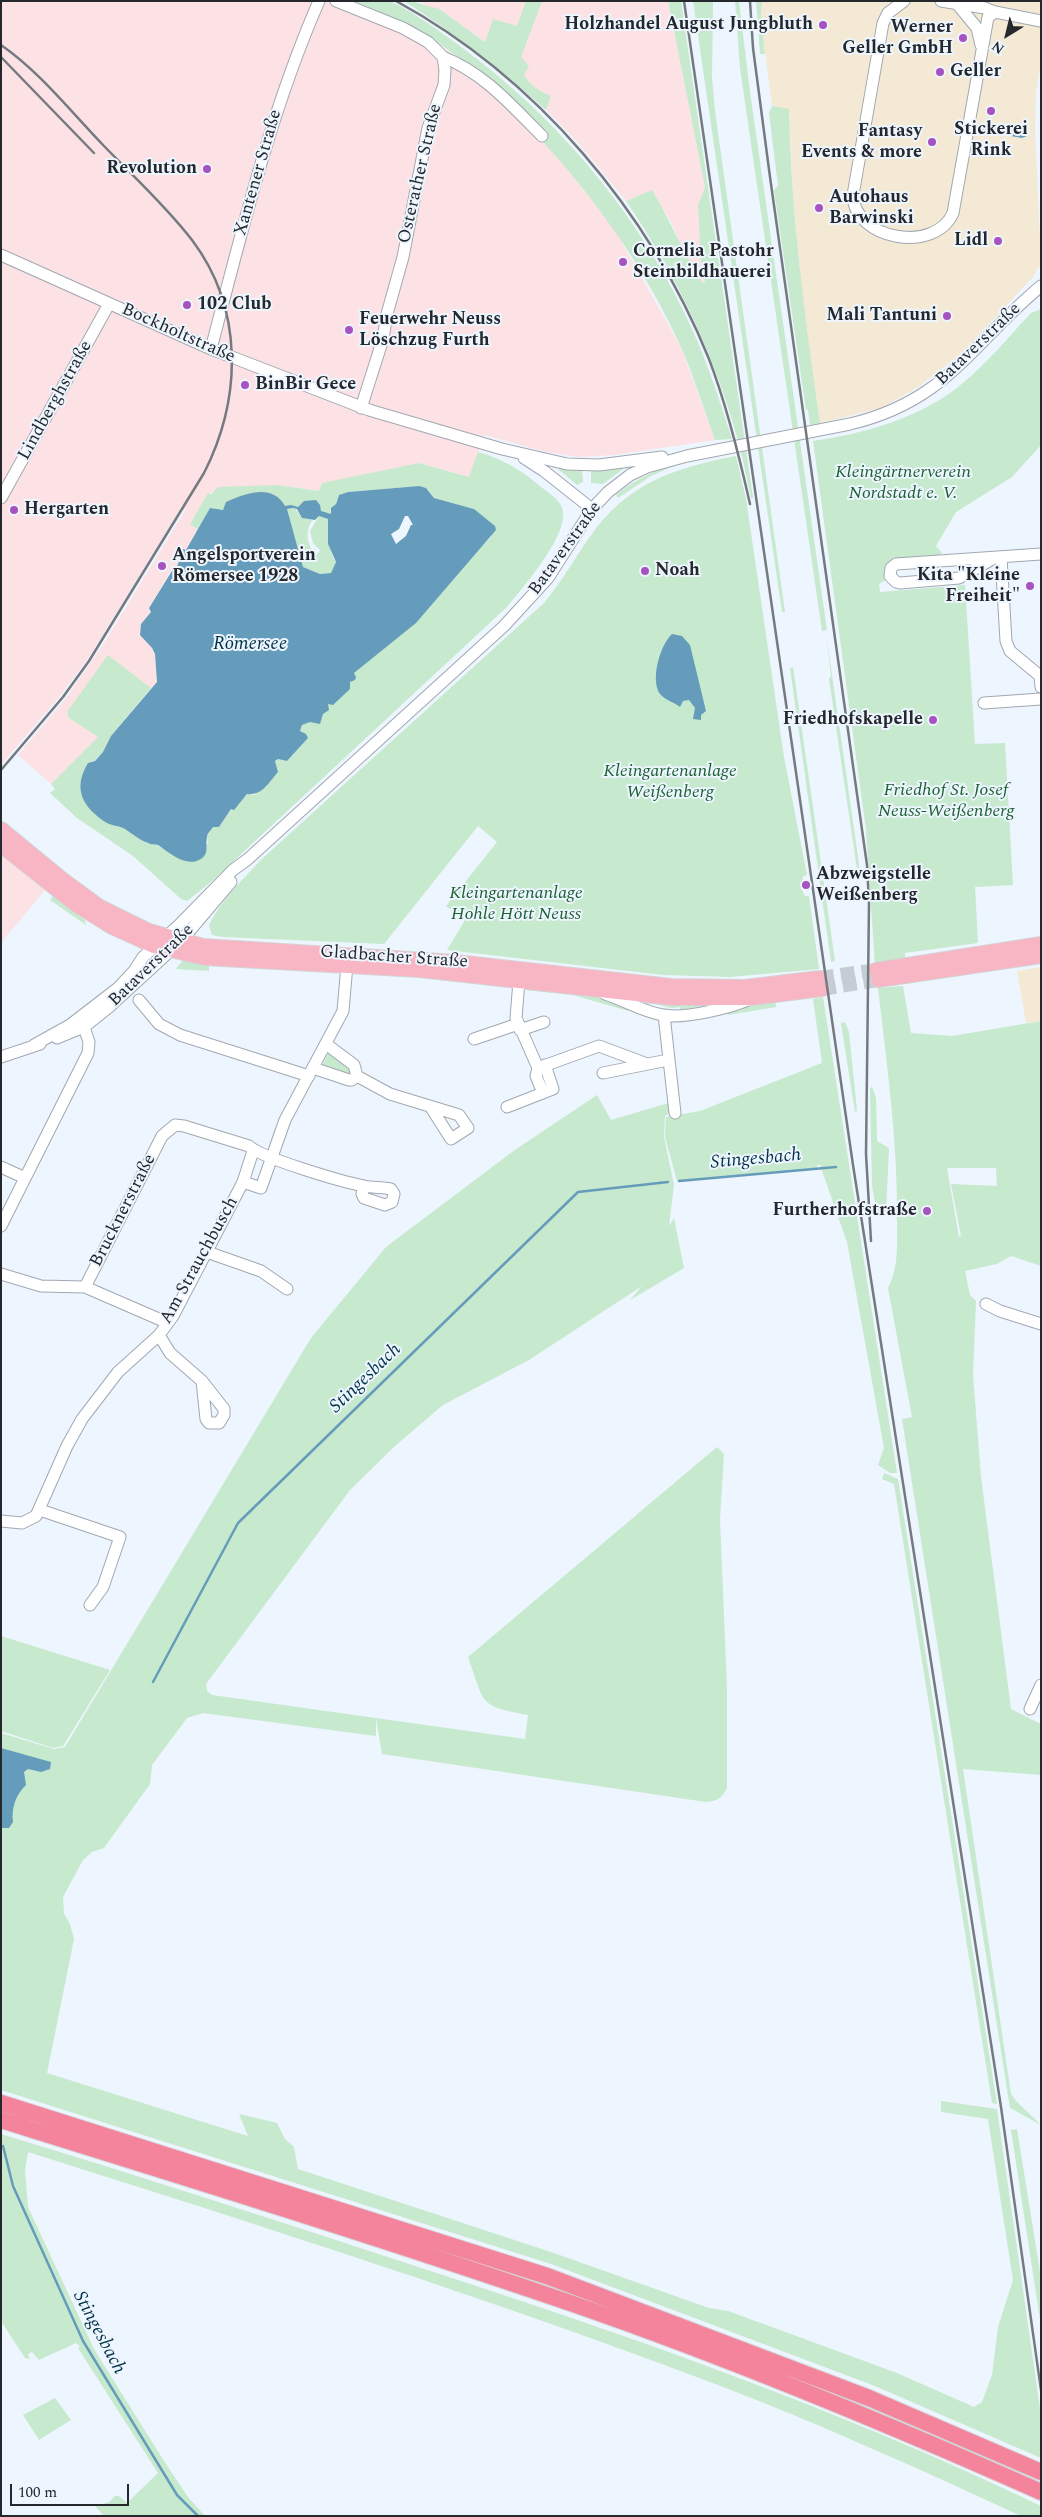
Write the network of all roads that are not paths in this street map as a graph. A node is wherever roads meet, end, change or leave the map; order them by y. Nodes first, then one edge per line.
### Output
1 (319, 1) edge
2 (336, 1) edge
3 (904, 1) edge
4 (941, 1) edge
5 (958, 5) junction
6 (996, 12) junction
7 (1041, 21) edge
8 (982, 46) junction
9 (443, 57) junction
10 (542, 136) dead end
11 (1, 255) edge
12 (1041, 286) edge
13 (109, 304) junction
14 (211, 349) junction
15 (361, 408) junction
16 (502, 449) junction
17 (686, 456) junction
18 (1, 498) edge
19 (592, 509) junction
20 (1041, 554) edge
21 (997, 557) junction
22 (1041, 687) edge
23 (1041, 699) edge
24 (984, 703) dead end
25 (1, 828) edge
26 (1, 845) edge
27 (248, 859) junction
28 (167, 943) junction
29 (1041, 944) edge
30 (379, 956) junction
31 (1041, 956) edge
32 (347, 965) junction
33 (519, 981) junction
34 (118, 988) junction
35 (594, 990) junction
36 (751, 998) junction
37 (139, 1000) dead end
38 (664, 1016) junction
39 (544, 1022) dead end
40 (70, 1025) junction
41 (84, 1027) junction
42 (519, 1027) junction
43 (474, 1040) dead end
44 (326, 1044) junction
45 (34, 1045) junction
46 (1, 1057) edge
47 (668, 1060) junction
48 (647, 1064) junction
49 (541, 1066) junction
50 (311, 1072) junction
51 (603, 1073) dead end
52 (357, 1076) junction
53 (430, 1106) dead end
54 (507, 1106) dead end
55 (675, 1113) dead end
56 (253, 1151) junction
57 (271, 1158) junction
58 (1, 1167) edge
59 (24, 1178) junction
60 (243, 1182) junction
61 (364, 1186) dead end
62 (1, 1226) edge
63 (207, 1252) junction
64 (1, 1274) edge
65 (85, 1286) junction
66 (287, 1289) dead end
67 (986, 1304) dead end
68 (168, 1323) junction
69 (1041, 1324) edge
70 (159, 1335) junction
71 (202, 1381) dead end
72 (40, 1510) junction
73 (1, 1521) edge
74 (90, 1605) dead end
75 (1041, 1685) edge
76 (1030, 1709) dead end
77 (1, 2103) edge
78 (1, 2120) edge
79 (1041, 2472) edge
80 (1041, 2492) edge

1 - 14 street, Xantener Straße
2 - 9 street
3 - 8 street
4 - 5 street
5 - 6 street
5 - 8 street
6 - 7 street
6 - 8 street
9 - 10 street
9 - 15 street, Osterather Straße
11 - 13 street, Bockholtstraße
12 - 17 street, Bataverstraße
13 - 14 street, Bockholtstraße
13 - 18 street, Lindberghstraße
14 - 15 street, Bockholtstraße
15 - 16 street, Bockholtstraße
16 - 17 street, Bockholtstraße
16 - 19 street, Bockholtstraße
17 - 19 street, Bataverstraße
19 - 27 street, Bataverstraße
20 - 21 street
21 - 21 street
21 - 22 street
23 - 24 street
25 - 28 main road, Gladbacher Straße
26 - 28 main road, Gladbacher Straße
27 - 28 street, Bataverstraße
27 - 28 street, Bataverstraße
28 - 30 main road, Gladbacher Straße
28 - 32 main road, Gladbacher Straße
28 - 34 street, Bataverstraße
28 - 41 street, Bataverstraße
29 - 31 main road
30 - 32 street
30 - 36 main road, Gladbacher Straße
32 - 33 main road, Gladbacher Straße
32 - 44 street, Am Strauchbusch
33 - 35 main road, Gladbacher Straße
33 - 42 street
34 - 40 street, Bataverstraße
34 - 41 street
35 - 36 main road, Gladbacher Straße
35 - 38 street, Gladbacher Straße
36 - 38 street, Gladbacher Straße
37 - 50 street
38 - 47 street
39 - 42 street
40 - 41 street
40 - 45 street, Bataverstraße
41 - 45 street, Bataverstraße
41 - 59 street
42 - 43 street
42 - 49 street
44 - 50 street, Am Strauchbusch
44 - 52 street
45 - 46 street, Bataverstraße
47 - 48 street
47 - 55 street
48 - 49 street
48 - 51 street
49 - 54 street
50 - 52 street
50 - 57 street, Am Strauchbusch
52 - 53 street
56 - 57 street
56 - 60 street, Am Strauchbusch
56 - 65 street, Brucknerstraße
57 - 60 street, Am Strauchbusch
57 - 61 street
58 - 59 street
59 - 62 street
60 - 63 street, Am Strauchbusch
63 - 66 street
63 - 68 street, Am Strauchbusch
64 - 65 street
65 - 68 street
67 - 69 street
68 - 70 street, Am Strauchbusch
70 - 71 street
70 - 72 street, Am Strauchbusch
72 - 73 street
72 - 74 street
75 - 76 street
77 - 79 highway
78 - 80 highway

